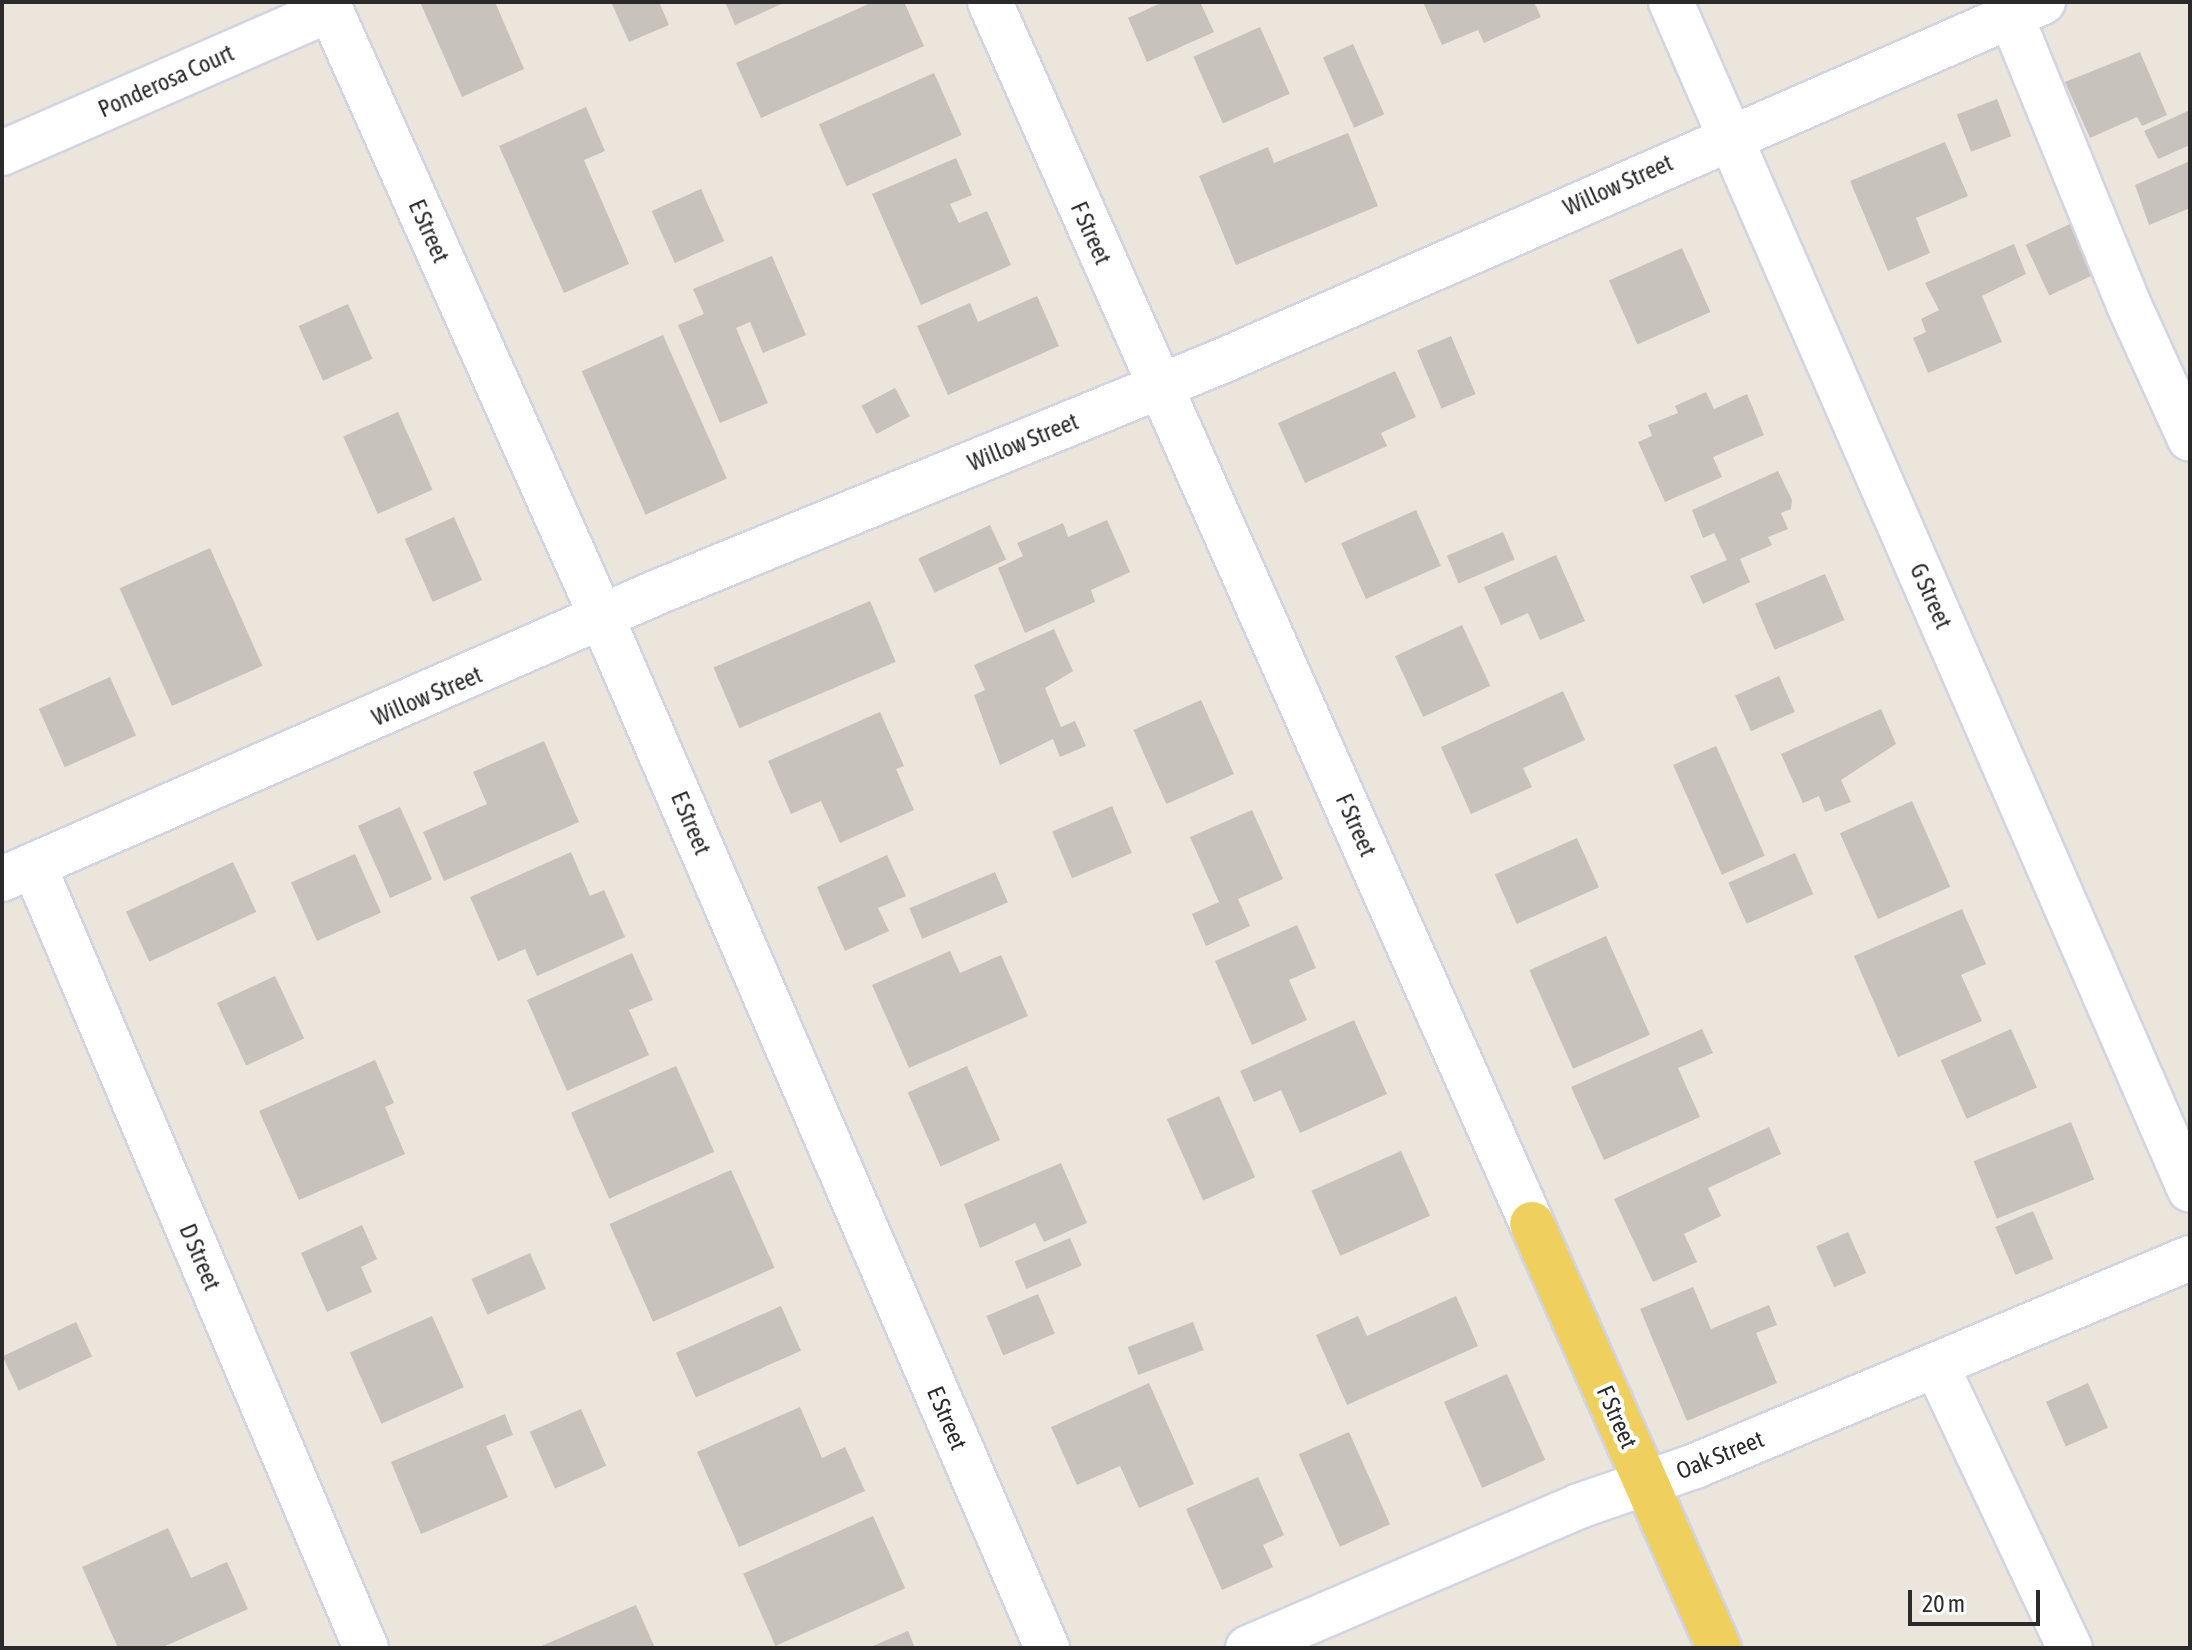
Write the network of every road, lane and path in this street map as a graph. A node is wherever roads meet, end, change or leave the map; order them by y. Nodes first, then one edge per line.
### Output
1 (990, 2) edge
2 (1671, 2) edge
3 (328, 6) edge
4 (2027, 9) edge
5 (1730, 136) junction
6 (2, 153) edge
7 (1158, 385) junction
8 (2190, 439) edge
9 (602, 618) junction
10 (18, 872) edge
11 (2190, 1190) edge
12 (1532, 1224) joint
13 (2190, 1258) edge
14 (1937, 1367) junction
15 (1646, 1483) junction
16 (366, 1648) edge
17 (1047, 1648) edge
18 (1248, 1648) edge
19 (1719, 1648) edge
20 (2070, 1648) edge

1 - 7 street, F Street
2 - 5 street, G Street
3 - 6 street, Ponderosa Court
3 - 9 street, E Street
4 - 5 street, Willow Street
4 - 8 street
5 - 7 street, Willow Street
5 - 11 street, G Street
7 - 9 street, Willow Street
7 - 12 street, F Street
9 - 10 street, Willow Street
9 - 17 street, E Street
10 - 16 street, D Street
12 - 15 main road, F Street
13 - 14 street, Oak Street
14 - 15 street, Oak Street
14 - 20 street
15 - 18 street, Oak Street
15 - 19 main road, F Street

